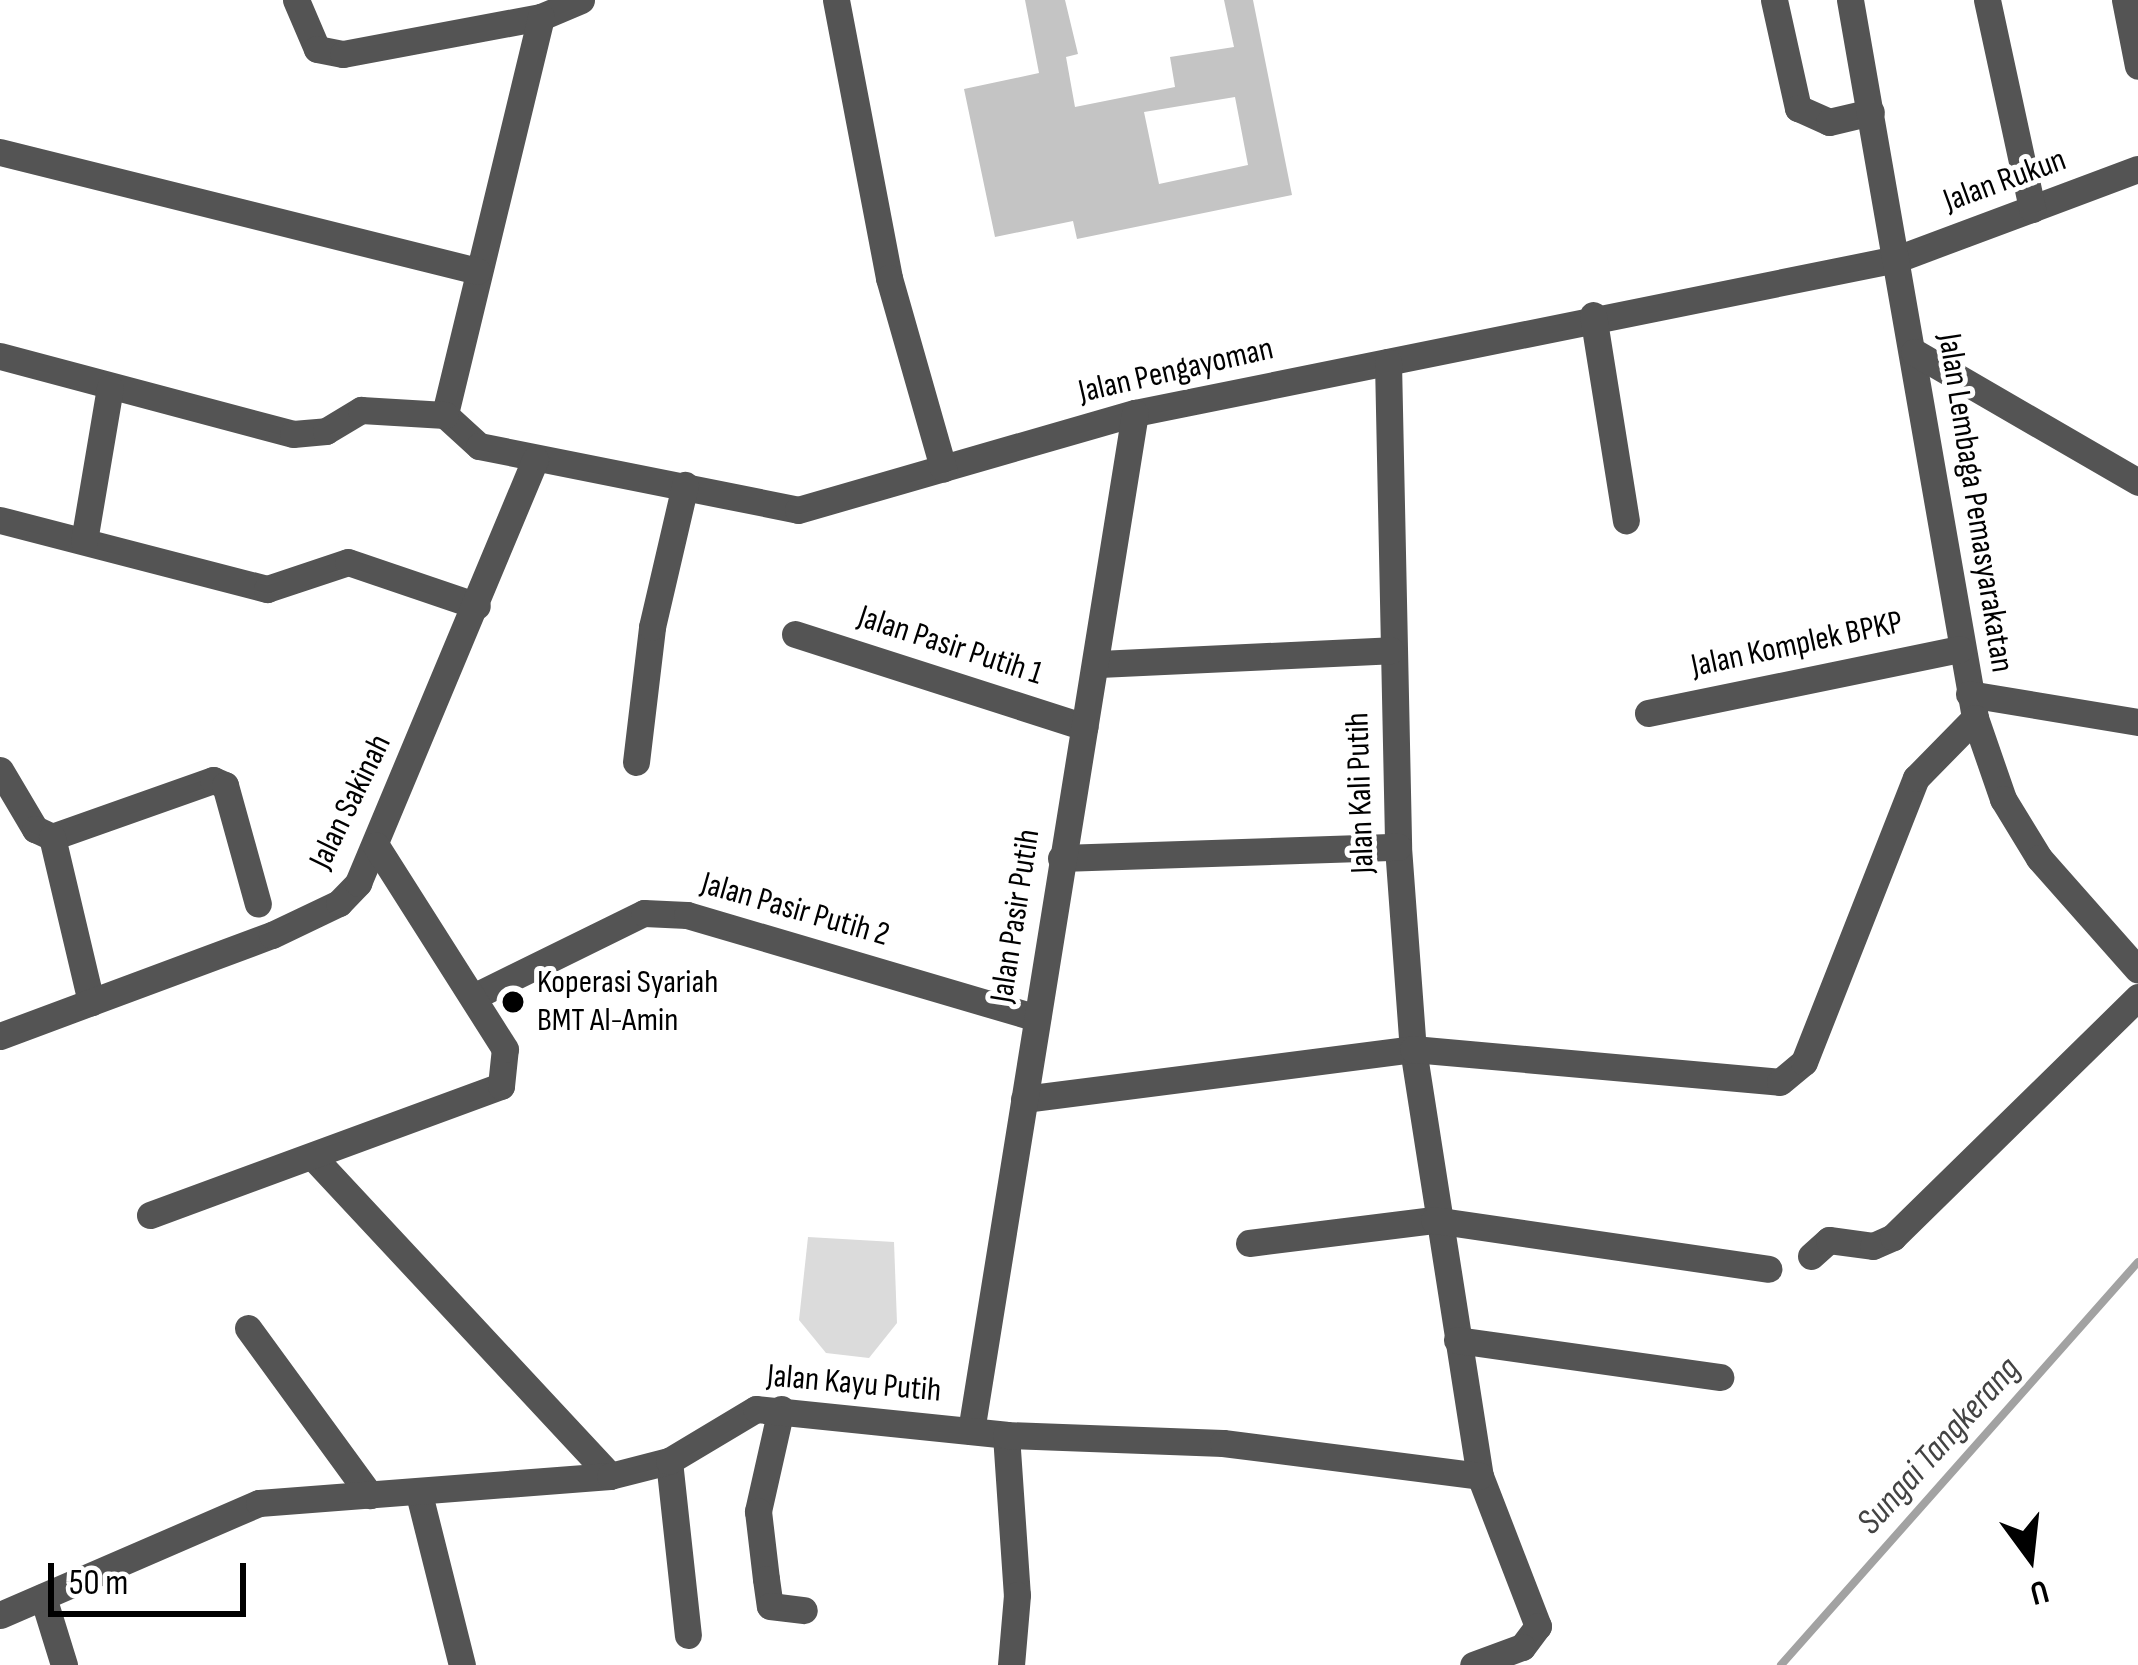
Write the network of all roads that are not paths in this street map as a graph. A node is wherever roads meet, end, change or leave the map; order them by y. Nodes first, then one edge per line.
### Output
1 (296, 0) edge
2 (581, 0) edge
3 (836, 0) edge
4 (1774, 0) edge
5 (1850, 0) edge
6 (1987, 0) edge
7 (2125, 0) edge
8 (541, 17) junction
9 (2138, 66) edge
10 (1870, 112) junction
11 (0, 152) edge
12 (2138, 170) edge
13 (2032, 209) junction
14 (1897, 259) junction
15 (477, 271) junction
16 (1593, 315) junction
17 (1913, 352) junction
18 (0, 356) edge
19 (1388, 362) junction
20 (110, 388) junction
21 (1135, 413) junction
22 (446, 415) junction
23 (535, 460) junction
24 (943, 468) junction
25 (2138, 482) edge
26 (686, 485) junction
27 (0, 520) edge
28 (1626, 520) dead end
29 (84, 541) junction
30 (477, 606) junction
31 (795, 634) dead end
32 (1960, 649) junction
33 (1391, 650) junction
34 (1099, 664) junction
35 (1972, 706) junction
36 (1648, 712) dead end
37 (2138, 722) edge
38 (1084, 727) junction
39 (636, 762) dead end
40 (0, 770) edge
41 (52, 837) junction
42 (376, 846) junction
43 (1398, 847) junction
44 (1061, 858) junction
45 (258, 904) dead end
46 (2138, 970) edge
47 (476, 996) junction
48 (2138, 998) edge
49 (92, 1002) junction
50 (1036, 1018) junction
51 (0, 1036) edge
52 (1413, 1049) junction
53 (1024, 1099) junction
54 (313, 1157) junction
55 (150, 1215) dead end
56 (1434, 1220) junction
57 (1250, 1243) dead end
58 (1811, 1256) dead end
59 (1768, 1270) dead end
60 (248, 1328) dead end
61 (1457, 1340) junction
62 (1720, 1377) dead end
63 (781, 1409) junction
64 (971, 1431) junction
65 (1006, 1436) junction
66 (669, 1461) junction
67 (610, 1476) junction
68 (1480, 1476) junction
69 (419, 1494) junction
70 (370, 1496) junction
71 (44, 1597) junction
72 (804, 1610) dead end
73 (0, 1616) edge
74 (688, 1635) dead end
75 (64, 1665) edge
76 (462, 1665) edge
77 (1011, 1665) edge
78 (1473, 1665) edge

1 - 8 street
2 - 8 street
3 - 24 street
4 - 10 street
5 - 10 street, Jalan Lembaga Pemasyarakatan
6 - 13 street
7 - 9 street
8 - 15 street
10 - 14 street, Jalan Lembaga Pemasyarakatan
11 - 15 street
12 - 13 street, Jalan Rukun
13 - 14 street, Jalan Rukun
14 - 16 street, Jalan Pengayoman
14 - 17 street, Jalan Lembaga Pemasyarakatan
15 - 22 street
16 - 19 street, Jalan Pengayoman
16 - 28 street
17 - 25 street
17 - 32 street, Jalan Lembaga Pemasyarakatan
18 - 20 street
19 - 21 street, Jalan Pengayoman
19 - 33 street, Jalan Kali Putih
20 - 22 street
20 - 29 street
21 - 24 street, Jalan Pengayoman
21 - 34 street, Jalan Pasir Putih
22 - 23 street, Jalan Pengayoman
23 - 26 street, Jalan Pengayoman
23 - 30 street, Jalan Sakinah
24 - 26 street, Jalan Pengayoman
26 - 39 street
27 - 29 street
29 - 30 street
30 - 42 street, Jalan Sakinah
31 - 38 street, Jalan Pasir Putih 1
32 - 35 street, Jalan Lembaga Pemasyarakatan
32 - 36 street, Jalan Komplek BPKP
33 - 34 street
33 - 43 street, Jalan Kali Putih
34 - 38 street, Jalan Pasir Putih
35 - 37 street
35 - 46 street, Jalan Lembaga Pemasyarakatan
35 - 52 street
38 - 44 street, Jalan Pasir Putih
40 - 41 street
41 - 45 street
41 - 49 street
42 - 47 street
42 - 49 street, Jalan Sakinah
43 - 44 street
43 - 52 street, Jalan Kali Putih
44 - 50 street, Jalan Pasir Putih
47 - 50 street, Jalan Pasir Putih 2
47 - 54 street
48 - 58 street
49 - 51 street, Jalan Sakinah
50 - 53 street, Jalan Pasir Putih
52 - 53 street
52 - 56 street, Jalan Kali Putih
53 - 64 street, Jalan Pasir Putih
54 - 55 street
54 - 67 street
56 - 57 street
56 - 59 street
56 - 61 street
60 - 70 street
61 - 62 street
61 - 68 street
63 - 64 street, Jalan Kayu Putih
63 - 66 street, Jalan Kayu Putih
63 - 72 street
64 - 65 street, Jalan Kayu Putih
65 - 68 street, Jalan Kayu Putih
65 - 77 street
66 - 67 street, Jalan Kayu Putih
66 - 74 street
67 - 69 street, Jalan Kayu Putih
68 - 78 street
69 - 70 street, Jalan Kayu Putih
69 - 76 street
70 - 71 street, Jalan Kayu Putih
71 - 73 street, Jalan Kayu Putih
71 - 75 street

